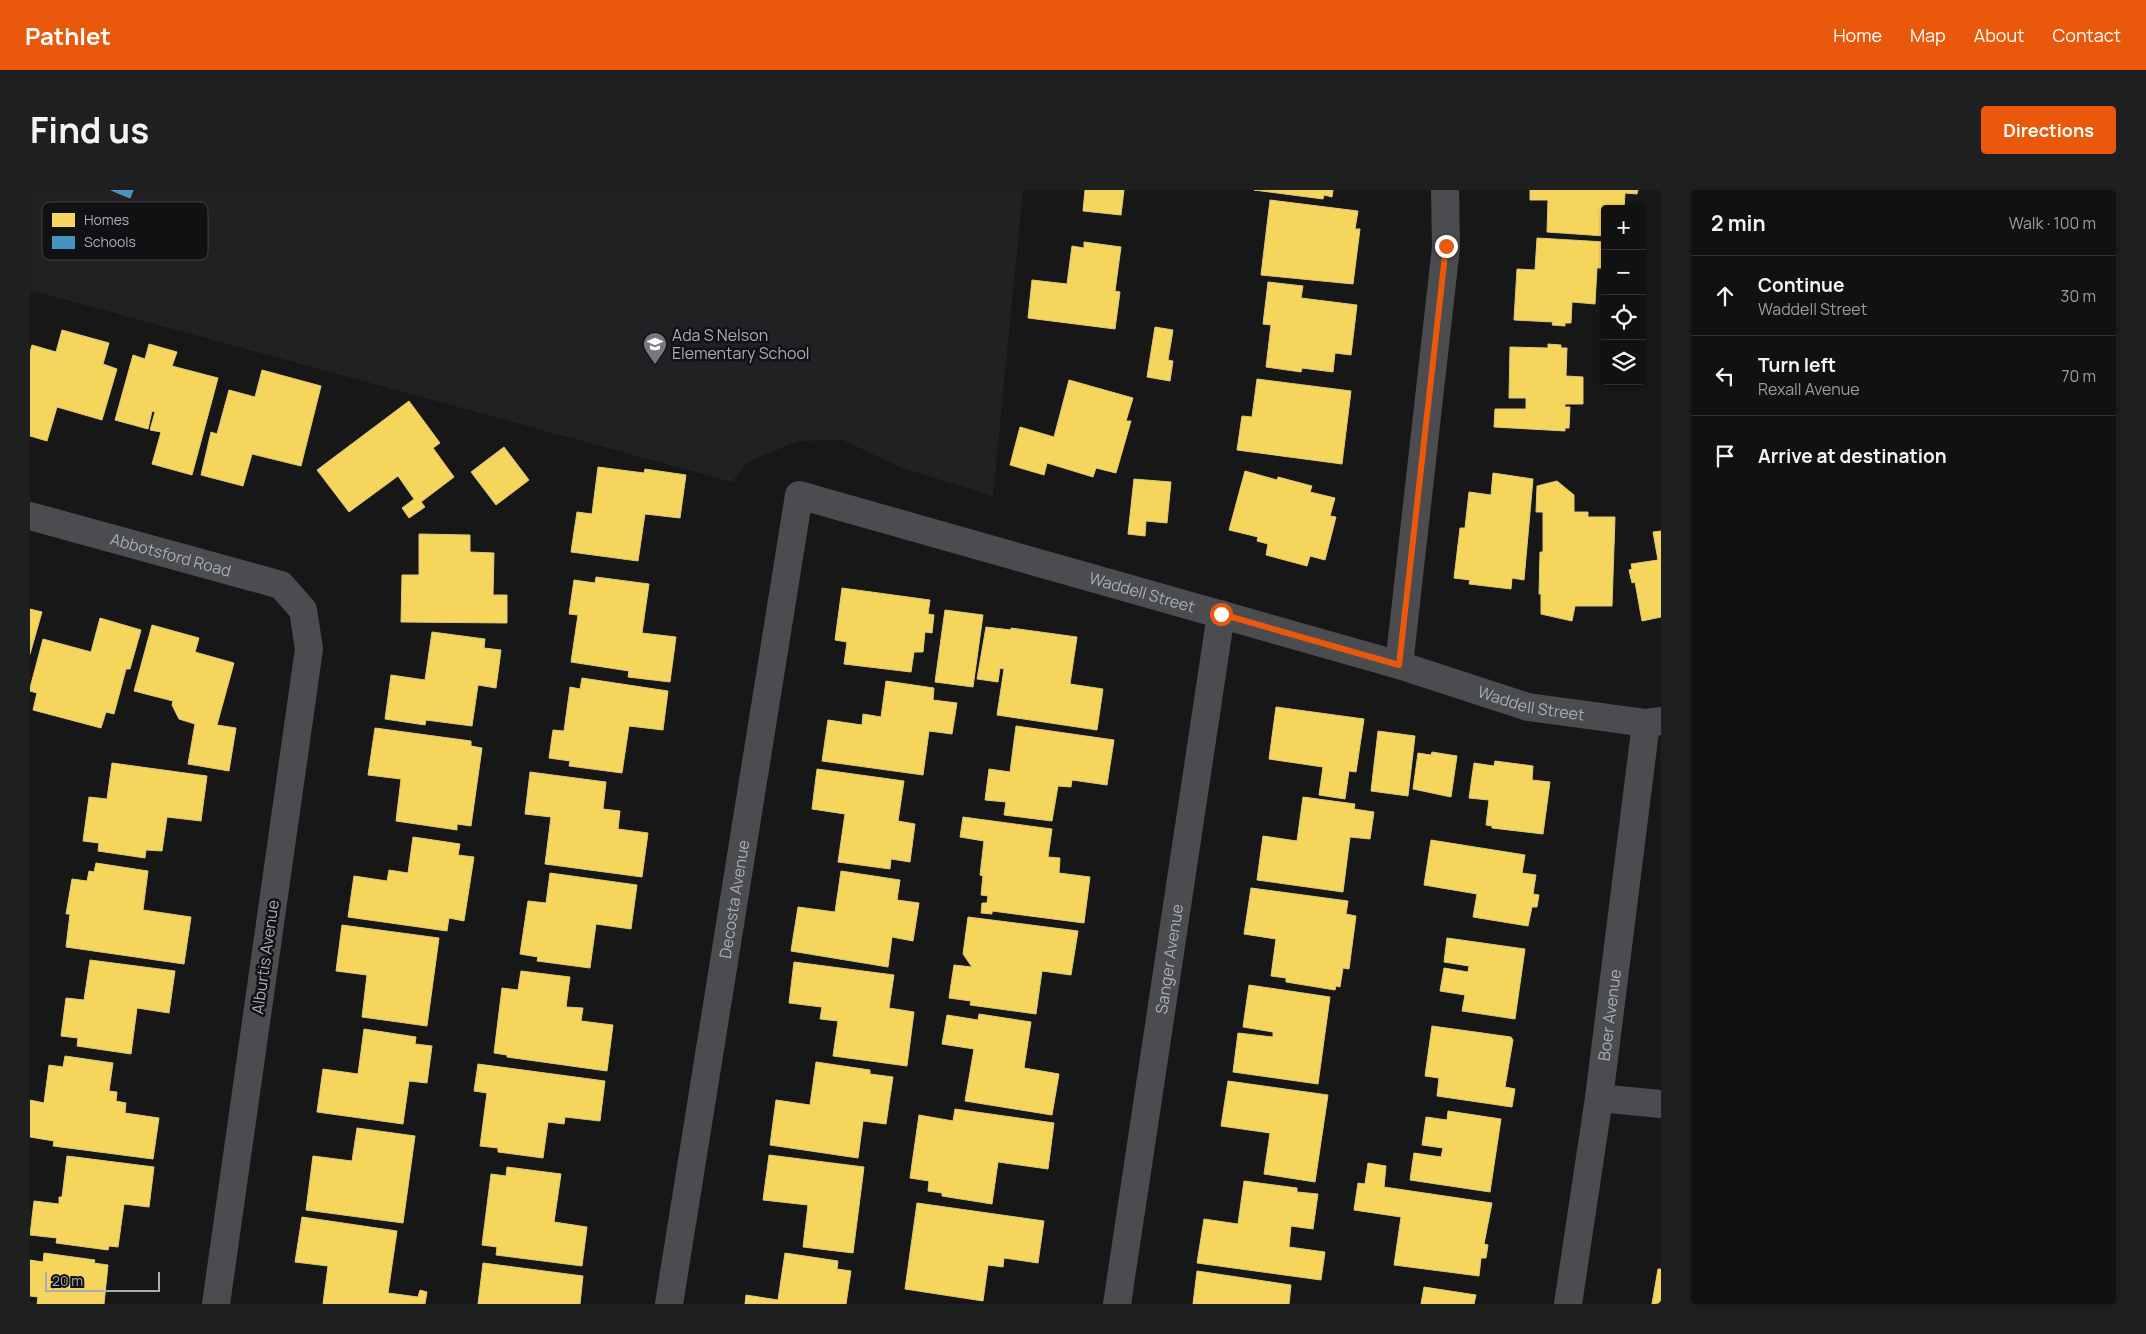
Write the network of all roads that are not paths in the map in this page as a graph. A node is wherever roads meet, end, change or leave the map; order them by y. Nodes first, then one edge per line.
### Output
1 (1445, 190) edge
2 (799, 495) joint
3 (30, 516) edge
4 (303, 610) joint
5 (1221, 614) junction
6 (1399, 665) junction
7 (1654, 722) edge
8 (1599, 1098) junction
9 (1661, 1104) edge
10 (216, 1304) edge
11 (669, 1304) edge
12 (1117, 1304) edge
13 (1568, 1304) edge

1 - 6 street
2 - 5 street, Waddell Street
2 - 11 street, Decosta Avenue
3 - 4 street, Abbotsford Road
4 - 10 street, Alburtis Avenue
5 - 6 street, Waddell Street
5 - 12 street, Sanger Avenue
6 - 7 street, Waddell Street
7 - 8 street, Boer Avenue
8 - 9 street
8 - 13 street, Boer Avenue

